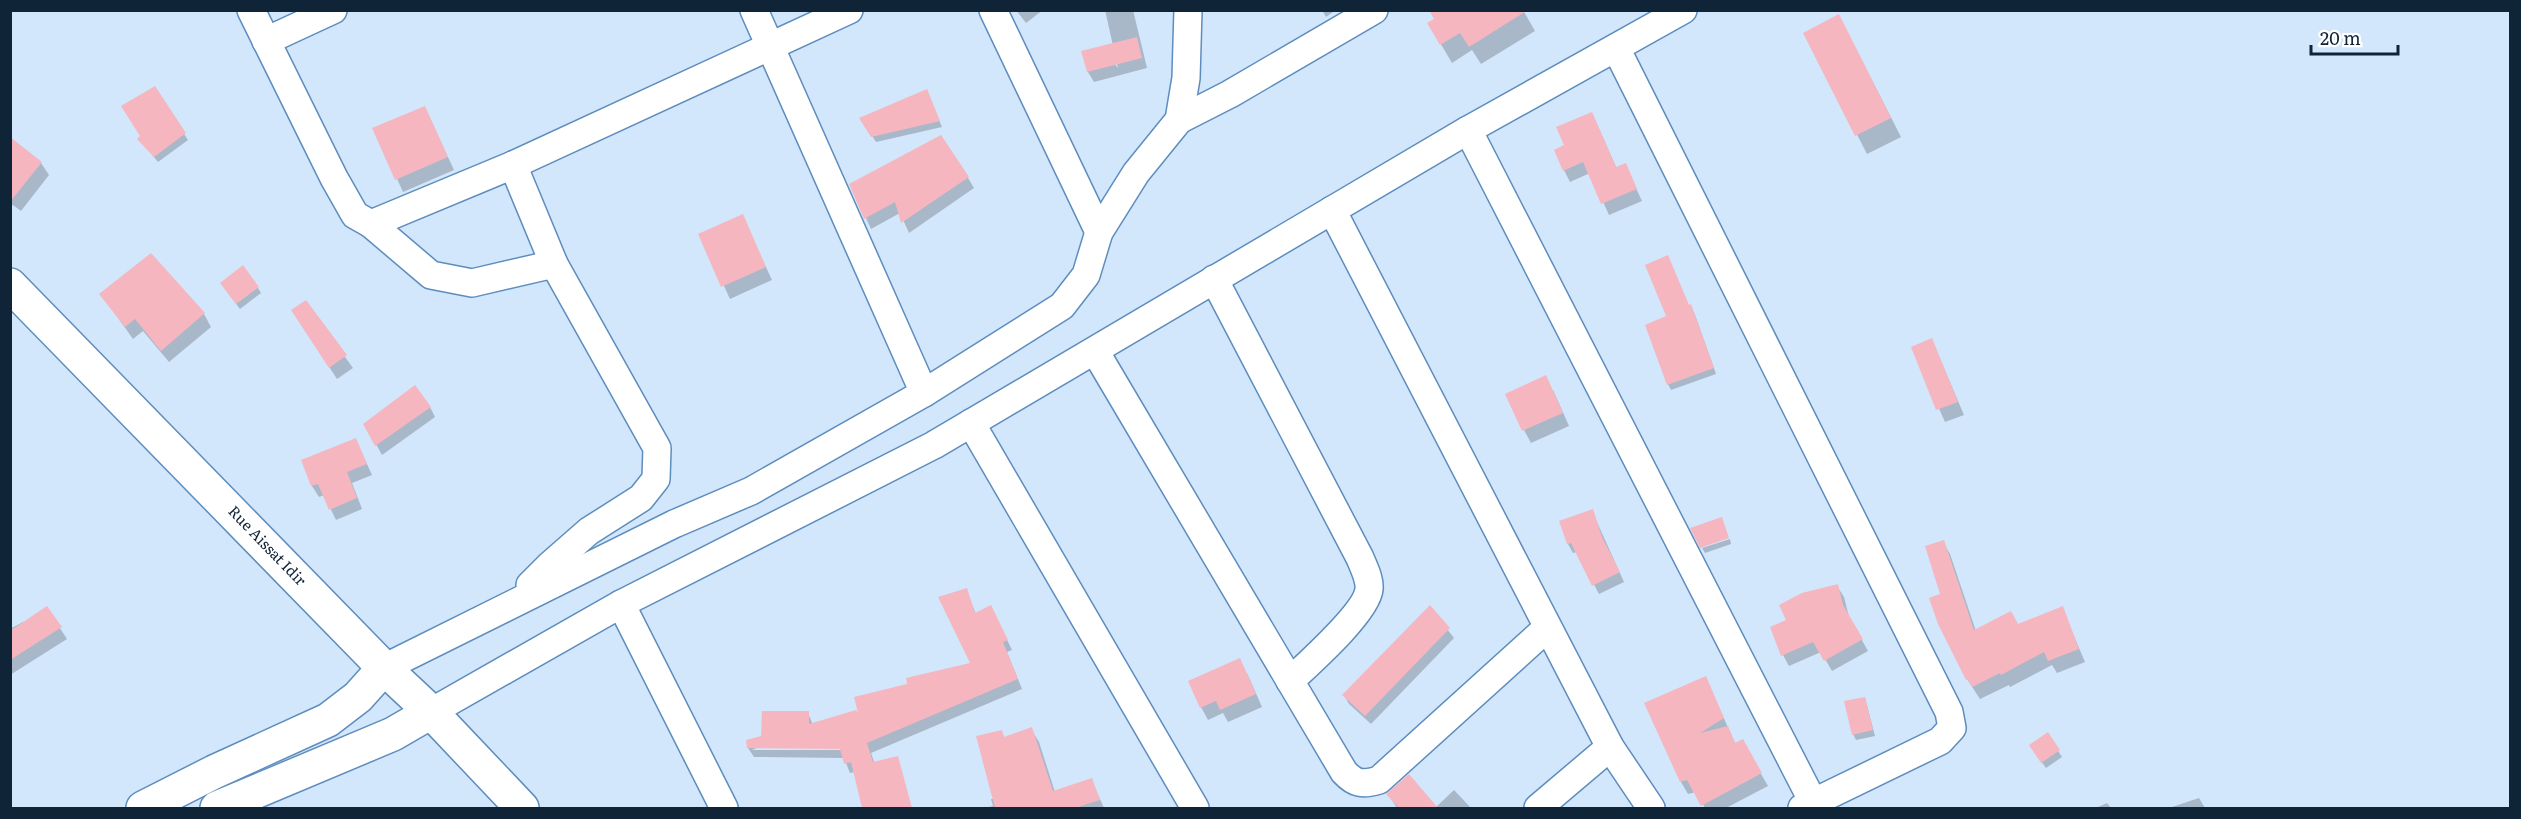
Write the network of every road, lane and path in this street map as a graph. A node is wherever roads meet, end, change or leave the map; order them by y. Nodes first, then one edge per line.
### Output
1 (251, 10) edge
2 (333, 10) edge
3 (754, 10) edge
4 (849, 10) edge
5 (993, 10) edge
6 (1188, 10) edge
7 (1374, 10) edge
8 (1683, 10) edge
9 (266, 41) junction
10 (770, 47) junction
11 (1616, 48) junction
12 (1179, 120) junction
13 (1468, 130) junction
14 (513, 165) junction
15 (1332, 210) junction
16 (371, 224) junction
17 (1100, 232) junction
18 (554, 264) junction
19 (1214, 279) junction
20 (10, 285) edge
21 (1095, 351) junction
22 (924, 393) junction
23 (970, 423) junction
24 (517, 600) junction
25 (621, 604) junction
26 (1547, 628) junction
27 (384, 668) junction
28 (1290, 681) junction
29 (431, 712) junction
30 (1610, 747) junction
31 (1808, 805) edge
32 (143, 808) edge
33 (217, 808) edge
34 (522, 808) edge
35 (724, 808) edge
36 (1195, 808) edge
37 (1538, 808) edge
38 (1651, 808) edge

1 - 9 street
2 - 9 street
3 - 10 street
4 - 10 street
5 - 17 street
6 - 12 street
7 - 12 street
8 - 11 street
9 - 16 street
10 - 14 street
10 - 22 street
11 - 13 street
11 - 31 street
12 - 17 street
13 - 15 street
13 - 31 street
14 - 16 street
14 - 18 street
15 - 19 street
15 - 26 street
16 - 18 street
17 - 22 street
18 - 24 street
19 - 21 street
19 - 28 street
20 - 27 street, Rue Aissat Idir
21 - 23 street
21 - 28 street
22 - 24 street
23 - 25 street
23 - 36 street
24 - 27 street
25 - 29 street
25 - 35 street
26 - 28 street
26 - 30 street
27 - 29 street, Rue Aissat Idir
27 - 32 street
29 - 33 street
29 - 34 street, Rue Aissat Idir
30 - 37 street
30 - 38 street

